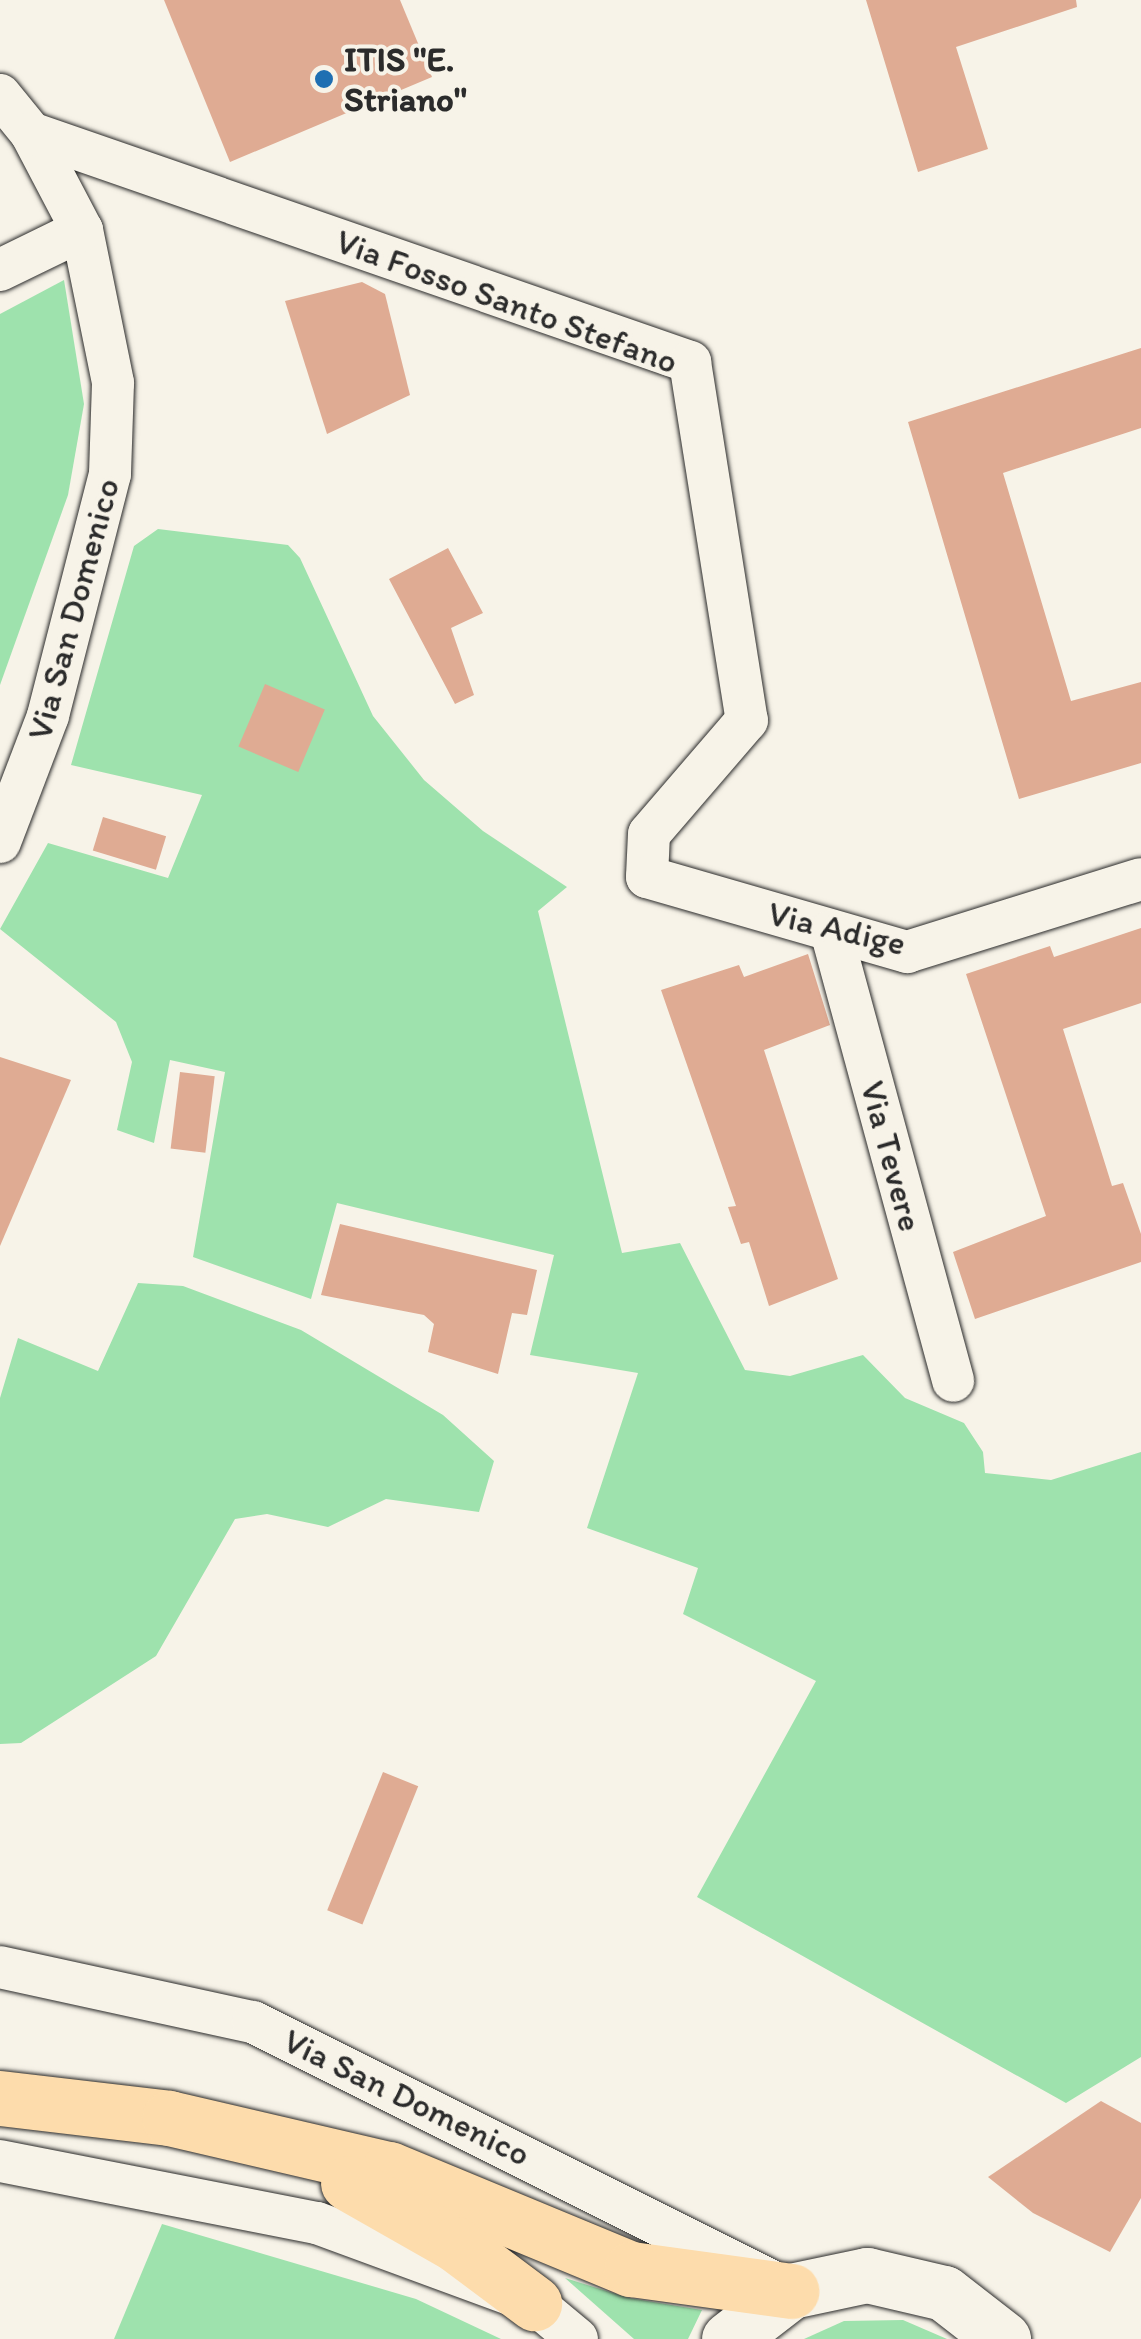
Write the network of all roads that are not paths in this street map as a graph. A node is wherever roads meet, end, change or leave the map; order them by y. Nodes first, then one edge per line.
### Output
1 (0, 95) edge
2 (31, 133) junction
3 (82, 230) junction
4 (0, 270) edge
5 (0, 842) edge
6 (647, 877) joint
7 (1141, 879) edge
8 (832, 930) junction
9 (953, 1381) dead end
10 (0, 1966) edge
11 (0, 2098) edge
12 (289, 2149) junction
13 (0, 2161) edge
14 (791, 2291) junction
15 (534, 2303) junction
16 (577, 2339) edge
17 (729, 2339) edge
18 (1003, 2339) edge

1 - 2 street, Via San Domenico
2 - 3 street, Via San Domenico
2 - 6 street, Via Fosso Santo Stefano
3 - 4 street
3 - 5 street, Via San Domenico
6 - 8 street, Via Adige
7 - 8 street, Via Adige
8 - 9 street, Via Tevere
10 - 14 street, Via San Domenico
11 - 12 highway
12 - 14 highway
12 - 15 highway
13 - 15 street
14 - 17 main road
14 - 18 main road
15 - 16 street

